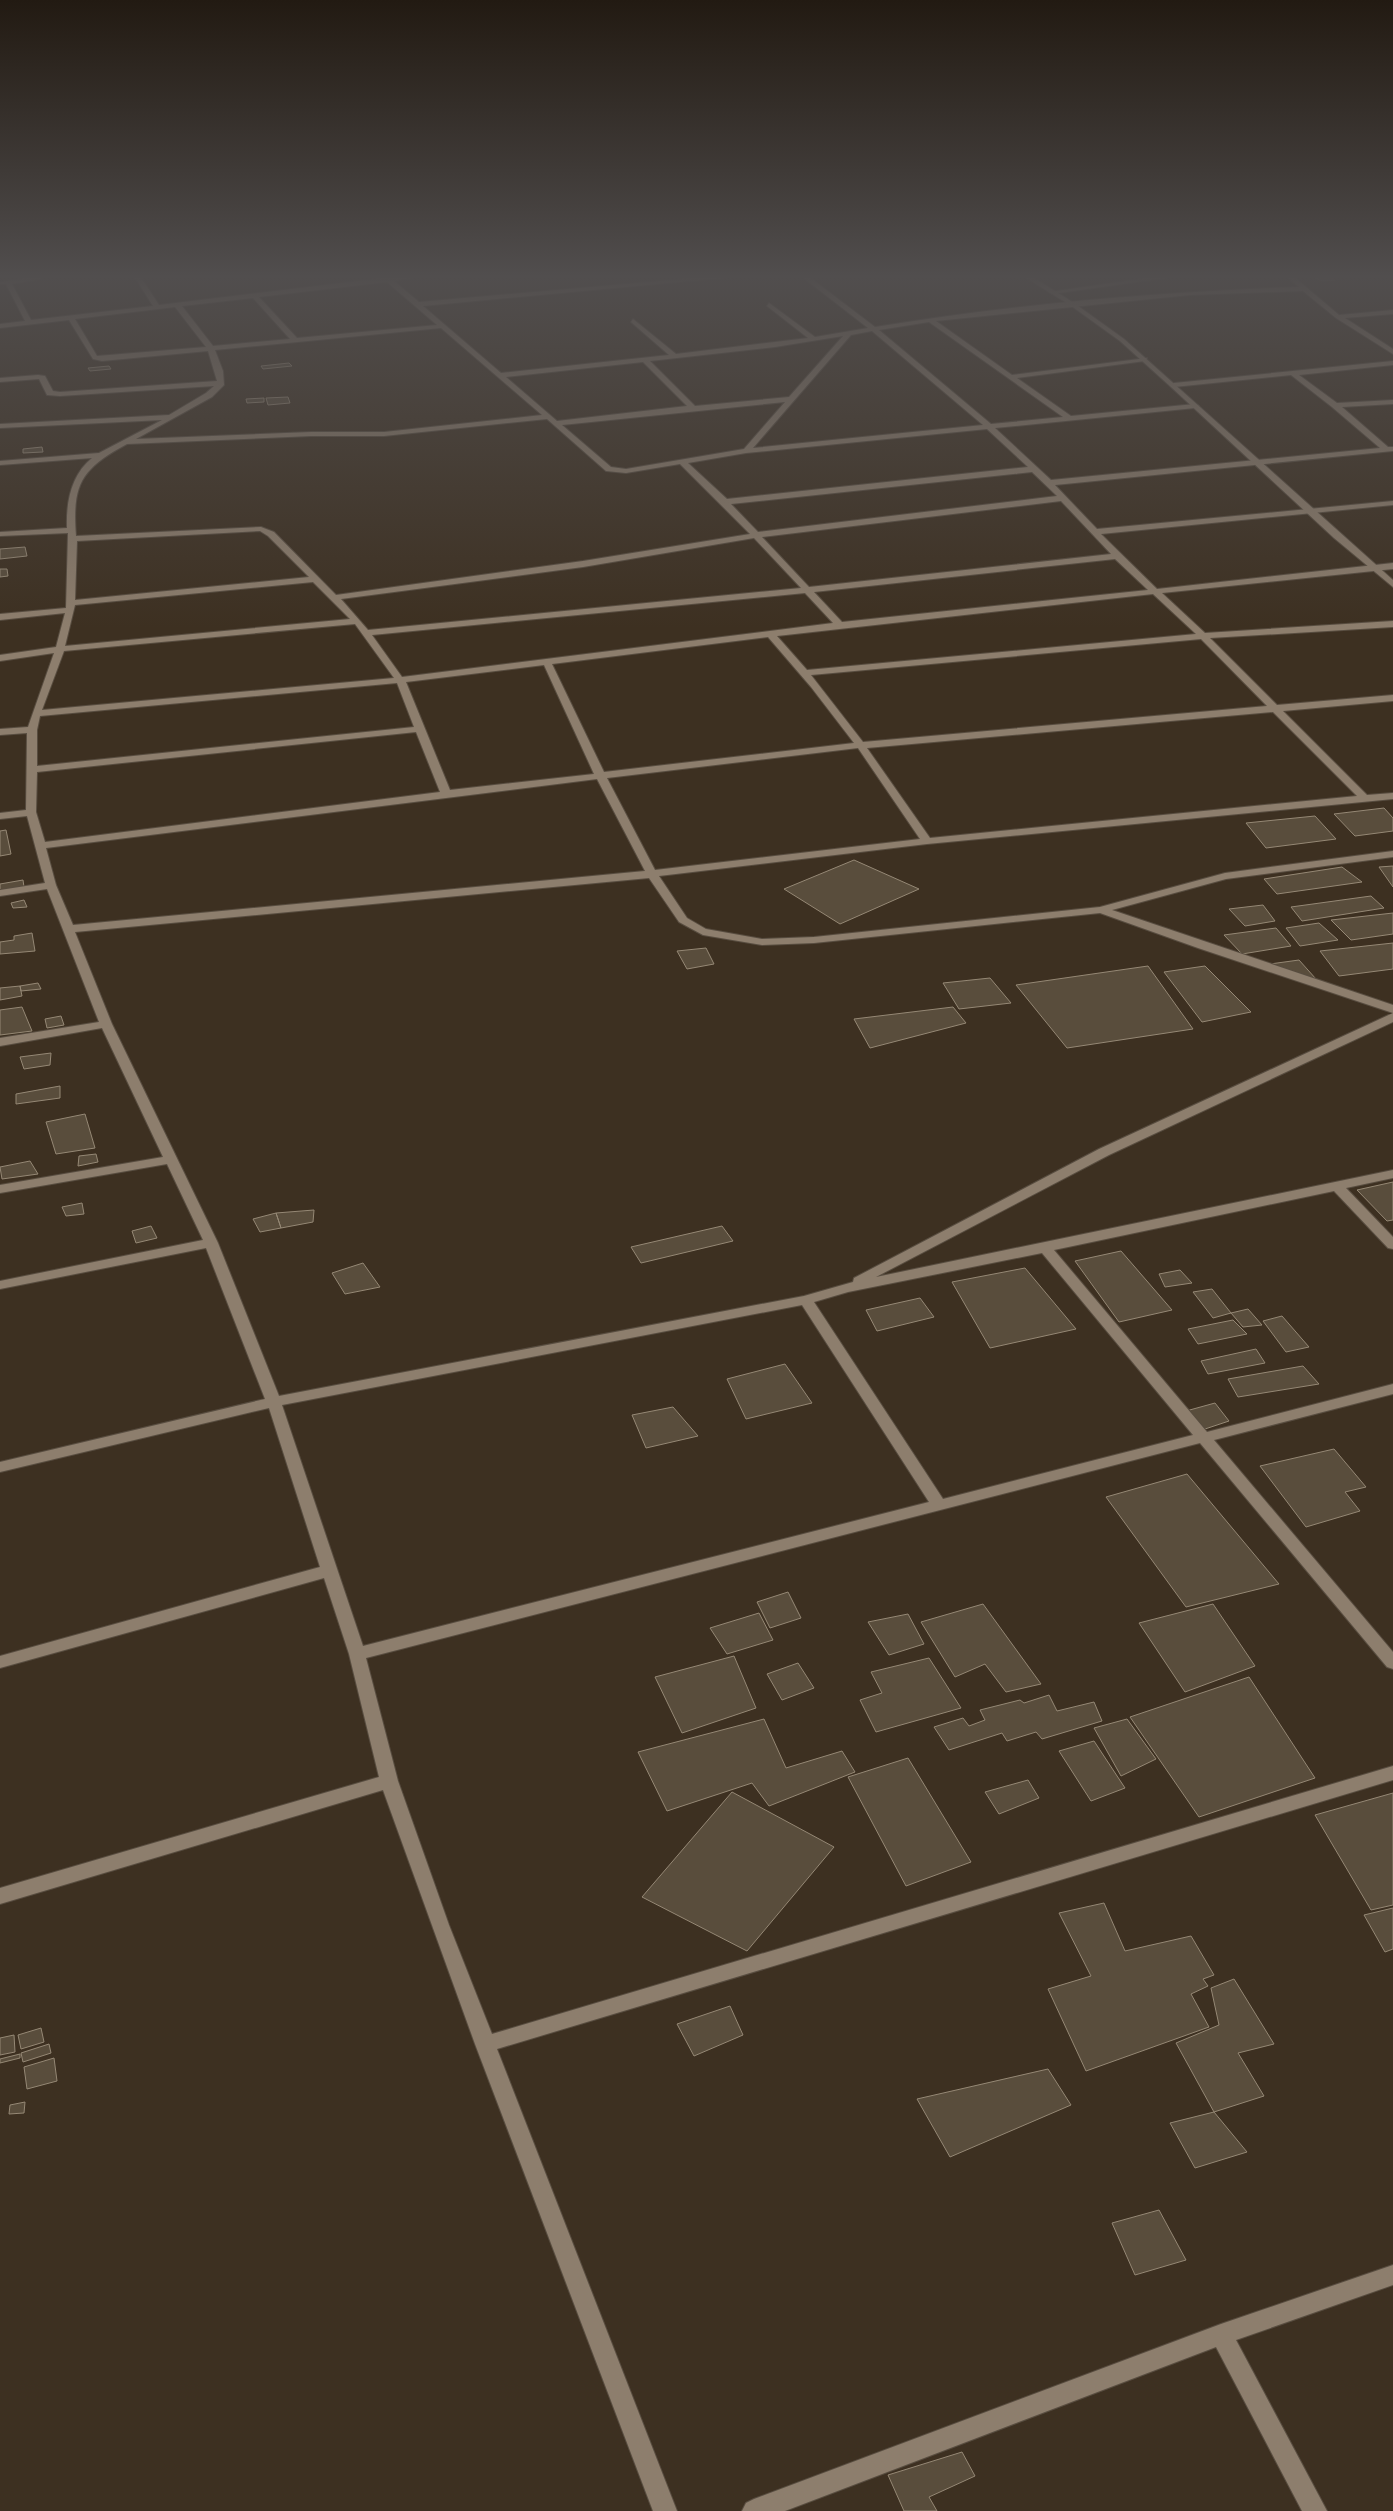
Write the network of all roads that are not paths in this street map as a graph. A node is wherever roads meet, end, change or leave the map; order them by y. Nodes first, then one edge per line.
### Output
1 (52, 393) edge
2 (72, 393) edge
3 (211, 393) edge
4 (521, 393) edge
5 (678, 393) edge
6 (797, 393) edge
7 (950, 393) edge
8 (1033, 393) edge
9 (1182, 393) edge
10 (1319, 393) edge
11 (792, 399) junction
12 (1393, 402) edge
13 (1335, 405) junction
14 (1195, 406) junction
15 (693, 408) junction
16 (172, 417) junction
17 (548, 417) junction
18 (1068, 417) junction
19 (556, 423) junction
20 (987, 425) junction
21 (0, 426) edge
22 (122, 443) junction
23 (1390, 450) edge
24 (746, 451) junction
25 (101, 455) junction
26 (682, 462) junction
27 (0, 463) edge
28 (1258, 463) junction
29 (1034, 468) junction
30 (1049, 483) junction
31 (1063, 498) junction
32 (724, 502) junction
33 (1393, 504) edge
34 (1312, 513) junction
35 (71, 531) junction
36 (1095, 532) junction
37 (0, 534) edge
38 (756, 535) junction
39 (1117, 556) junction
40 (1393, 566) edge
41 (1375, 568) junction
42 (313, 579) junction
43 (1393, 584) edge
44 (806, 590) junction
45 (1155, 590) junction
46 (332, 598) junction
47 (70, 607) junction
48 (0, 617) edge
49 (357, 621) junction
50 (1393, 624) edge
51 (840, 625) junction
52 (367, 632) junction
53 (772, 636) junction
54 (1203, 636) junction
55 (60, 649) junction
56 (0, 658) edge
57 (548, 662) junction
58 (806, 673) junction
59 (400, 680) junction
60 (1393, 698) edge
61 (1277, 710) junction
62 (36, 712) junction
63 (421, 729) junction
64 (32, 730) junction
65 (0, 732) edge
66 (862, 745) junction
67 (32, 769) junction
68 (600, 775) junction
69 (446, 794) junction
70 (1393, 796) edge
71 (1365, 799) junction
72 (31, 812) junction
73 (0, 816) edge
74 (927, 841) junction
75 (39, 846) junction
76 (1393, 854) edge
77 (652, 874) junction
78 (51, 885) junction
79 (0, 894) edge
80 (1101, 910) junction
81 (69, 929) junction
82 (1393, 1009) edge
83 (1393, 1017) edge
84 (106, 1024) junction
85 (0, 1042) edge
86 (170, 1160) junction
87 (1393, 1174) edge
88 (1338, 1186) junction
89 (0, 1189) edge
90 (211, 1243) junction
91 (1393, 1246) edge
92 (1045, 1248) junction
93 (0, 1285) edge
94 (845, 1288) junction
95 (806, 1300) junction
96 (1393, 1389) edge
97 (274, 1402) junction
98 (1204, 1437) junction
99 (0, 1467) edge
100 (939, 1505) junction
101 (331, 1570) junction
102 (357, 1654) junction
103 (0, 1662) edge
104 (1393, 1663) edge
105 (1393, 1773) edge
106 (389, 1781) junction
107 (0, 1896) edge
108 (485, 2044) junction
109 (1393, 2275) edge
110 (1222, 2336) junction
111 (665, 2511) edge
112 (754, 2511) edge
113 (1315, 2511) edge

1 - 2 street
3 - 16 street
4 - 17 street
5 - 15 street
6 - 11 street
7 - 20 street
8 - 18 street
9 - 14 street
10 - 13 street
11 - 15 street
11 - 24 street
12 - 13 street
13 - 23 street
14 - 18 street
14 - 28 street
15 - 19 street
16 - 21 street
16 - 22 street
17 - 19 street
17 - 22 street
18 - 20 street
19 - 26 street
20 - 24 street
20 - 29 street
22 - 25 street
23 - 28 street
24 - 26 street
25 - 27 street
25 - 35 street
26 - 32 street
28 - 30 street
28 - 34 street
29 - 30 street
29 - 32 street
30 - 31 street
31 - 36 street
31 - 38 street
32 - 38 street
33 - 34 street
34 - 36 street
34 - 41 street
35 - 37 street
35 - 42 street
35 - 47 street
36 - 39 street
38 - 44 street
38 - 46 street
39 - 44 street
39 - 45 street
40 - 41 street
41 - 43 street
41 - 45 street
42 - 46 street
42 - 47 street
44 - 51 street
44 - 52 street
45 - 51 street
45 - 54 street
46 - 49 street
47 - 48 street
47 - 55 street
49 - 52 street
49 - 55 street
50 - 54 street
51 - 53 street
52 - 59 street
53 - 57 street
53 - 58 street
54 - 58 street
54 - 61 street
55 - 56 street
55 - 62 street
57 - 59 street
57 - 68 street
58 - 66 street
59 - 62 street
59 - 63 street
60 - 61 street
61 - 66 street
61 - 71 street
62 - 64 street
63 - 67 street
63 - 69 street
64 - 65 street
64 - 67 street
66 - 68 street
66 - 74 street
67 - 72 street
68 - 69 street
68 - 77 street
69 - 75 street
70 - 71 street
71 - 74 street
72 - 73 street
72 - 75 street
74 - 77 street
75 - 78 street
76 - 80 street
77 - 80 street
77 - 81 street
78 - 79 street
78 - 81 street
80 - 82 street
81 - 84 street
83 - 94 street
84 - 85 street
84 - 86 street
86 - 89 street
86 - 90 street
87 - 88 street
88 - 91 street
88 - 92 street
90 - 93 street
90 - 97 street
92 - 94 street
92 - 98 street
94 - 95 street
95 - 97 street
95 - 100 street
96 - 98 street
97 - 99 street
97 - 101 street
98 - 100 street
98 - 104 street
100 - 102 street
101 - 102 street
101 - 103 street
102 - 106 street
105 - 108 street
106 - 107 street
106 - 108 street
108 - 111 street
109 - 110 street
110 - 112 street
110 - 113 street

